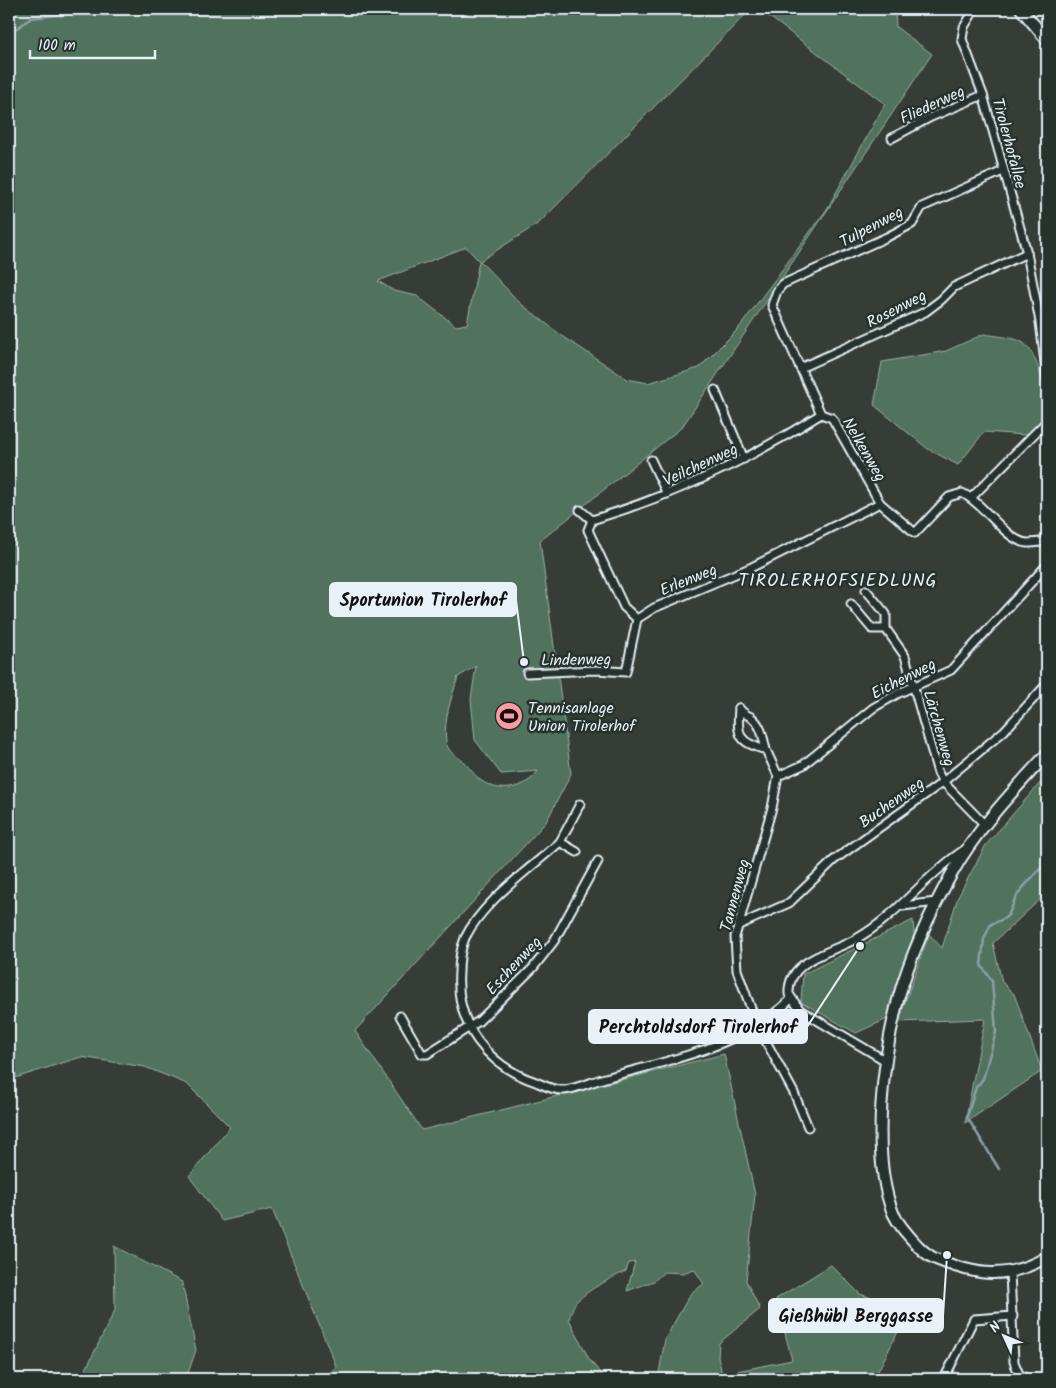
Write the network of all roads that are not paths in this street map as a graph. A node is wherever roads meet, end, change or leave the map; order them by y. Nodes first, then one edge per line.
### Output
1 (975, 9) edge
2 (1021, 9) edge
3 (1047, 40) edge
4 (983, 95) junction
5 (892, 138) dead end
6 (1003, 172) junction
7 (1027, 253) junction
8 (776, 291) joint
9 (1044, 321) edge
10 (800, 368) junction
11 (1047, 379) edge
12 (715, 390) dead end
13 (822, 414) junction
14 (1047, 421) edge
15 (744, 459) junction
16 (651, 460) dead end
17 (667, 494) junction
18 (972, 497) junction
19 (880, 504) junction
20 (580, 510) dead end
21 (592, 520) junction
22 (1047, 541) edge
23 (1047, 565) edge
24 (866, 590) dead end
25 (851, 604) dead end
26 (637, 619) junction
27 (886, 629) junction
28 (527, 673) dead end
29 (1047, 684) edge
30 (914, 688) junction
31 (766, 750) junction
32 (1047, 754) edge
33 (778, 776) junction
34 (943, 782) junction
35 (580, 804) dead end
36 (984, 825) junction
37 (560, 842) junction
38 (968, 847) junction
39 (577, 852) dead end
40 (598, 861) dead end
41 (936, 902) junction
42 (902, 906) junction
43 (738, 925) junction
44 (790, 1000) junction
45 (400, 1016) dead end
46 (756, 1025) junction
47 (468, 1029) junction
48 (886, 1061) junction
49 (808, 1127) dead end
50 (1047, 1257) edge
51 (1010, 1272) junction
52 (1013, 1316) junction
53 (944, 1379) edge
54 (1027, 1379) edge

1 - 4 street, Tirolerhofallee
2 - 3 main road
4 - 5 street, Fliederweg
4 - 6 street, Tirolerhofallee
6 - 7 street, Tirolerhofallee
6 - 8 street, Tulpenweg
7 - 9 street, Tirolerhofallee
7 - 10 street, Rosenweg
8 - 10 street, Nelkenweg
9 - 11 street, Tirolerhofallee
10 - 13 street, Nelkenweg
12 - 15 street
13 - 15 street, Veilchenweg
13 - 19 street, Nelkenweg
14 - 18 street
15 - 17 street, Veilchenweg
16 - 17 street
17 - 21 street, Veilchenweg
18 - 19 street, Nelkenweg
18 - 22 street
19 - 26 street, Erlenweg
20 - 21 street
21 - 26 street
23 - 30 street, Eichenweg
24 - 27 street, Lärchenweg
25 - 27 street
26 - 28 street, Lindenweg
27 - 30 street, Lärchenweg
29 - 34 street, Buchenweg
30 - 33 street, Eichenweg
30 - 34 street, Lärchenweg
31 - 31 street
31 - 33 street
32 - 36 main road
33 - 43 street, Tannenweg
34 - 36 street, Lärchenweg
34 - 43 street, Buchenweg
35 - 37 street
36 - 38 main road
37 - 39 street
37 - 47 street
38 - 41 main road
38 - 42 street
40 - 47 street, Eschenweg
41 - 42 street
41 - 48 main road
42 - 44 street
43 - 46 street, Tannenweg
44 - 46 street
44 - 48 street
45 - 47 street, Eschenweg
46 - 47 street
46 - 49 street, Tannenweg
48 - 51 main road
50 - 51 main road
51 - 52 street
52 - 53 street
52 - 54 street

